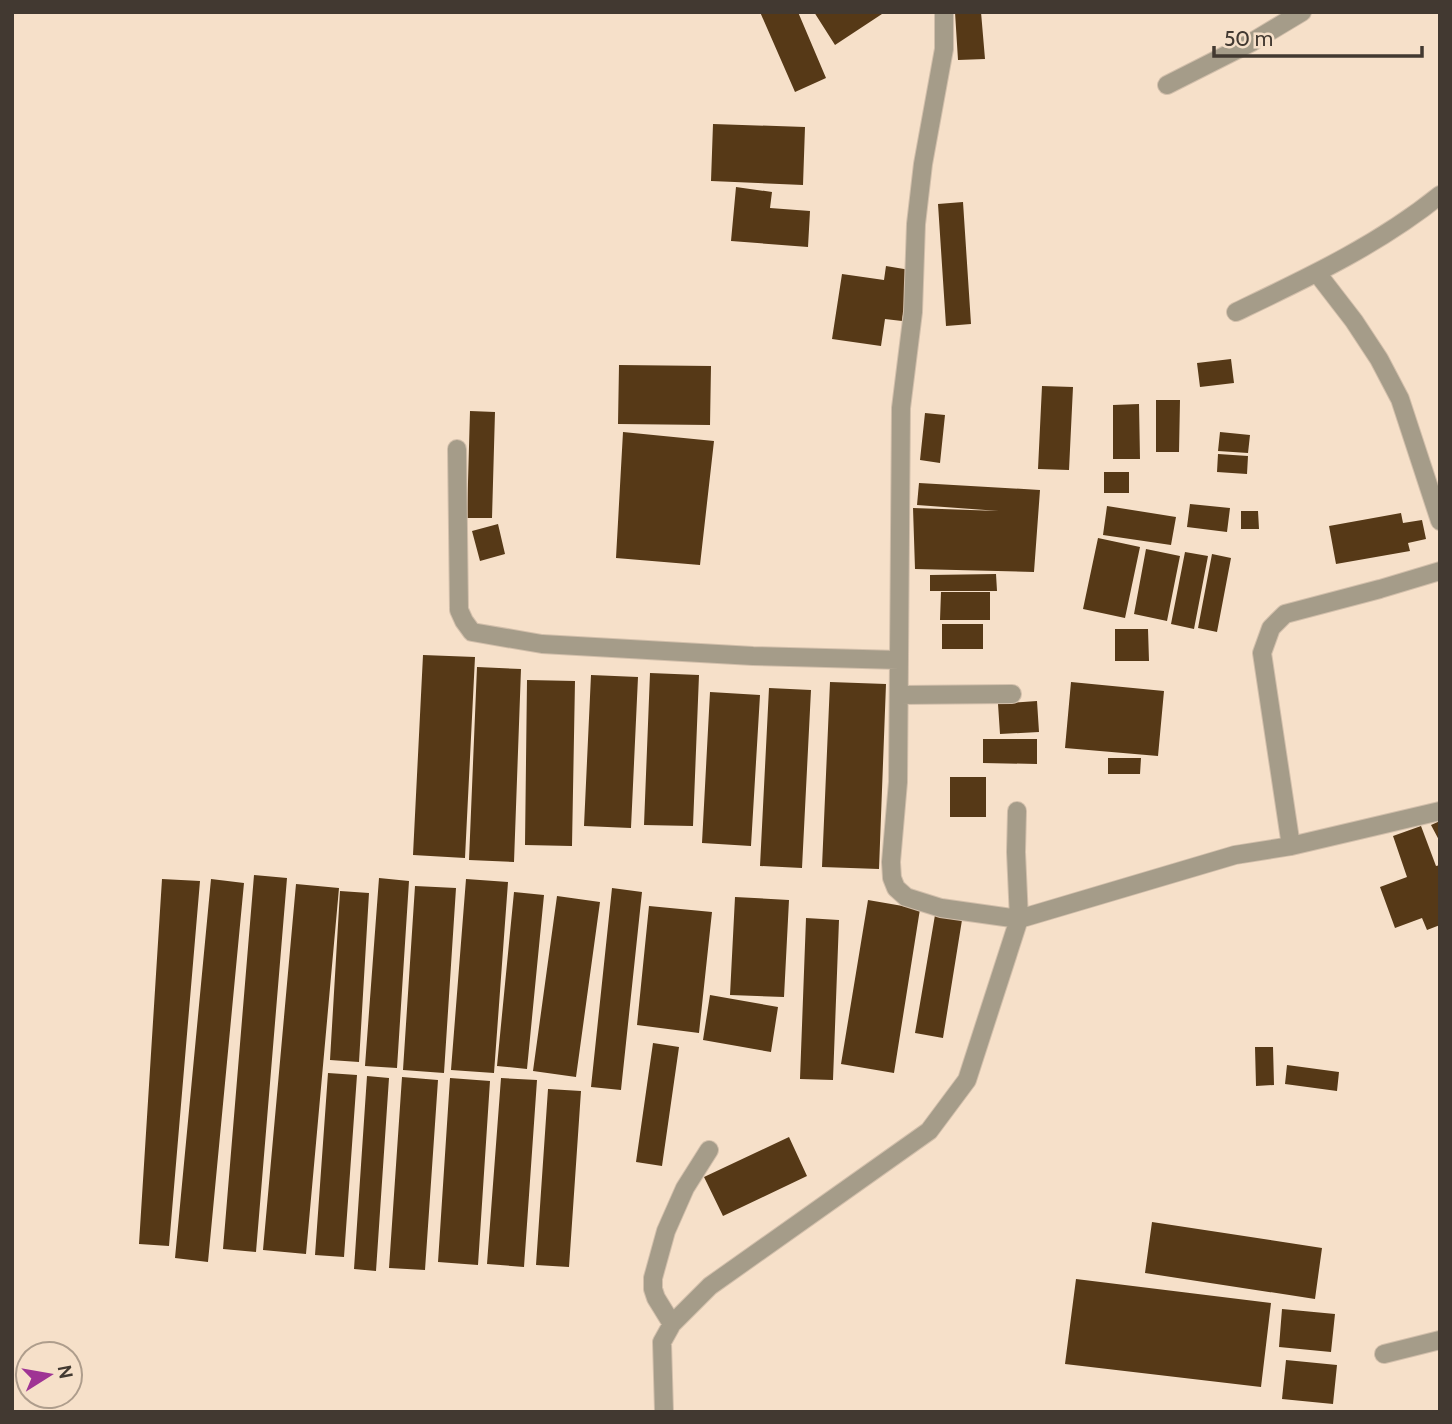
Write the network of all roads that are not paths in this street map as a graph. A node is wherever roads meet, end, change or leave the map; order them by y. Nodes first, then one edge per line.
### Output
1 (944, 12) edge
2 (1302, 12) edge
3 (1167, 85) dead end
4 (1440, 195) edge
5 (1317, 273) junction
6 (1236, 312) dead end
7 (457, 449) dead end
8 (1440, 521) edge
9 (1440, 571) edge
10 (899, 660) junction
11 (1012, 694) dead end
12 (899, 695) junction
13 (1017, 811) dead end
14 (1440, 811) edge
15 (1291, 846) junction
16 (1019, 919) junction
17 (709, 1150) dead end
18 (672, 1324) junction
19 (1440, 1340) edge
20 (1384, 1354) dead end
21 (664, 1412) edge

1 - 10 street
2 - 3 street
4 - 5 street
5 - 6 street
5 - 8 street
7 - 10 street
9 - 15 street
10 - 12 street
11 - 12 street
12 - 16 street
13 - 16 street
14 - 15 street
15 - 16 street
16 - 18 street
17 - 18 street
18 - 21 street
19 - 20 street

